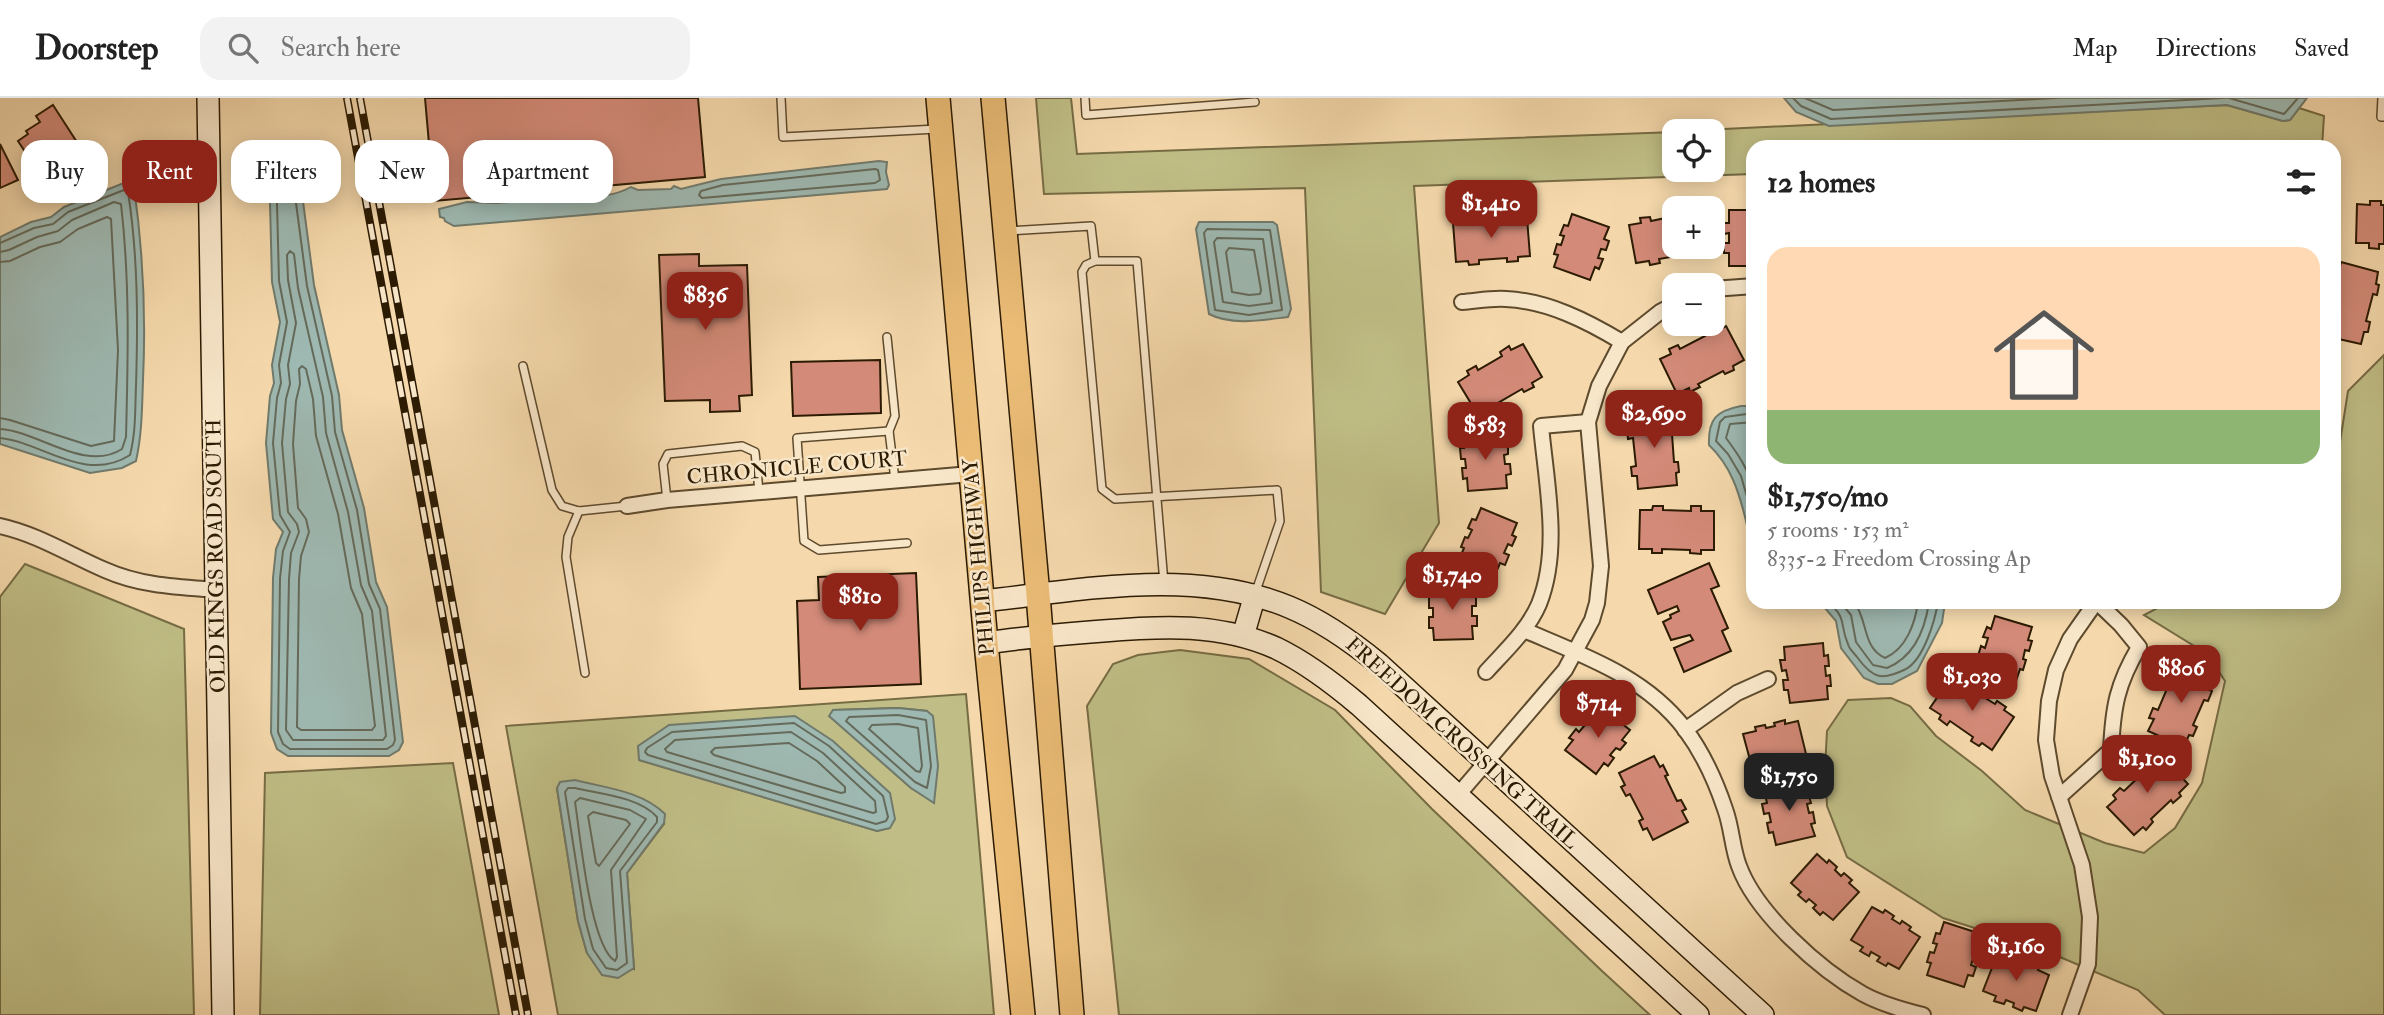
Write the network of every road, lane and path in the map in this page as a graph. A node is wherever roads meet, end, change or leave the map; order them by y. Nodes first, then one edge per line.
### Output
1 (208, 98) edge
2 (781, 98) edge
3 (938, 98) edge
4 (993, 98) edge
5 (1085, 98) edge
6 (2382, 98) edge
7 (1255, 102) dead end
8 (2384, 117) edge
9 (941, 128) junction
10 (1005, 231) junction
11 (1095, 261) junction
12 (1746, 287) edge
13 (1725, 288) edge
14 (1462, 302) dead end
15 (1662, 311) edge
16 (887, 337) dead end
17 (1622, 342) junction
18 (523, 366) dead end
19 (1588, 422) junction
20 (889, 431) junction
21 (971, 474) junction
22 (895, 481) junction
23 (801, 490) junction
24 (760, 492) junction
25 (1158, 497) junction
26 (667, 500) junction
27 (627, 506) joint
28 (579, 511) junction
29 (0, 526) edge
30 (907, 543) dead end
31 (1164, 584) junction
32 (217, 590) junction
33 (1038, 595) junction
34 (1255, 595) junction
35 (983, 601) junction
36 (2091, 609) edge
37 (2104, 609) edge
38 (1524, 630) junction
39 (1041, 635) junction
40 (1243, 636) junction
41 (986, 643) junction
42 (1575, 652) junction
43 (1486, 672) dead end
44 (586, 673) dead end
45 (1768, 679) dead end
46 (1685, 730) junction
47 (1486, 762) junction
48 (1458, 795) junction
49 (2059, 797) junction
50 (223, 1015) edge
51 (1023, 1015) edge
52 (1072, 1015) edge
53 (1698, 1015) edge
54 (1763, 1015) edge
55 (1923, 1015) edge
56 (2070, 1015) edge

1 - 32 street, OLD KINGS ROAD SOUTH
2 - 9 lane
3 - 9 main road, PHILIPS HIGHWAY
4 - 10 main road
5 - 7 lane
6 - 8 lane
9 - 21 main road, PHILIPS HIGHWAY
10 - 11 lane
10 - 33 main road
11 - 25 lane
11 - 25 lane
12 - 13 street
14 - 17 street
15 - 17 street
16 - 20 lane
17 - 19 street
18 - 28 lane
19 - 38 street
19 - 42 street
20 - 22 lane
20 - 23 lane
21 - 22 street, CHRONICLE COURT
21 - 35 main road, PHILIPS HIGHWAY
22 - 23 street, CHRONICLE COURT
23 - 24 street, CHRONICLE COURT
23 - 30 lane
24 - 26 street, CHRONICLE COURT
24 - 26 lane
25 - 31 lane
25 - 34 lane
26 - 27 street, CHRONICLE COURT
27 - 28 lane
28 - 44 lane
29 - 32 street
31 - 33 street, FREEDOM CROSSING TRAIL
31 - 34 street, FREEDOM CROSSING TRAIL
32 - 50 street, OLD KINGS ROAD SOUTH
33 - 35 street, FREEDOM CROSSING TRAIL
33 - 39 main road
34 - 40 street
34 - 47 street, FREEDOM CROSSING TRAIL
35 - 41 main road, PHILIPS HIGHWAY
36 - 49 street
37 - 49 street
38 - 42 street
38 - 43 street
39 - 40 street, FREEDOM CROSSING TRAIL
39 - 41 street, FREEDOM CROSSING TRAIL
39 - 52 main road
40 - 48 street, FREEDOM CROSSING TRAIL
41 - 51 main road, PHILIPS HIGHWAY
42 - 46 street
42 - 47 street
45 - 46 street
46 - 55 street
47 - 48 street
47 - 54 street, FREEDOM CROSSING TRAIL
48 - 53 street, FREEDOM CROSSING TRAIL
49 - 56 street

